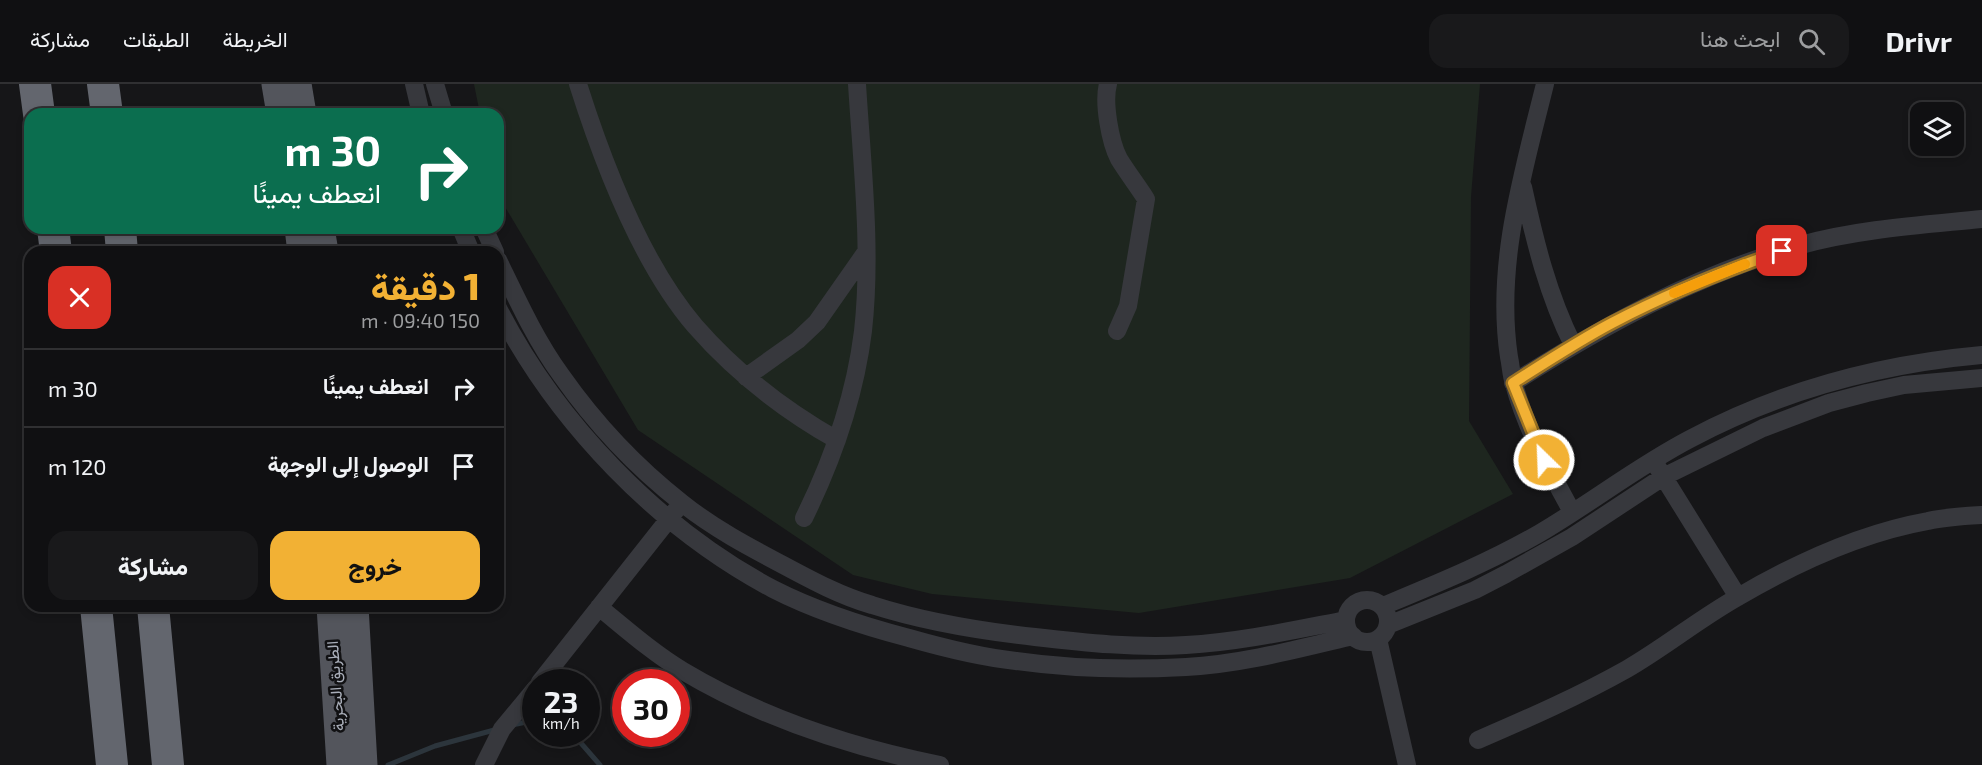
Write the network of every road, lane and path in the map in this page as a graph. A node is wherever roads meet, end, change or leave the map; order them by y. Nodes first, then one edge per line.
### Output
1 (35, 84) edge
2 (103, 84) edge
3 (275, 84) edge
4 (298, 84) edge
5 (414, 84) edge
6 (435, 84) edge
7 (578, 84) edge
8 (857, 84) edge
9 (1108, 84) edge
10 (1545, 84) edge
11 (38, 108) edge
12 (106, 108) edge
13 (279, 108) edge
14 (302, 108) edge
15 (420, 108) edge
16 (442, 108) edge
17 (1521, 180) junction
18 (1982, 219) edge
19 (866, 252) junction
20 (504, 272) edge
21 (504, 319) edge
22 (1117, 331) dead end
23 (1572, 345) junction
24 (1982, 355) edge
25 (746, 377) junction
26 (1982, 378) edge
27 (1513, 383) junction
28 (837, 440) junction
29 (1653, 460) junction
30 (1663, 477) junction
31 (682, 503) junction
32 (1572, 512) junction
33 (1982, 515) edge
34 (670, 518) junction
35 (804, 518) dead end
36 (1737, 597) junction
37 (1383, 606) junction
38 (599, 608) junction
39 (97, 612) edge
40 (154, 612) edge
41 (330, 612) edge
42 (355, 612) edge
43 (1349, 628) junction
44 (1383, 632) junction
45 (551, 669) edge
46 (522, 705) edge
47 (1478, 740) dead end
48 (112, 765) edge
49 (168, 765) edge
50 (340, 765) edge
51 (364, 765) edge
52 (484, 765) edge
53 (940, 765) edge
54 (1407, 765) edge

1 - 11 highway
2 - 12 highway
3 - 13 main road
4 - 14 main road
5 - 15 street
6 - 16 street
7 - 25 street
8 - 19 street
9 - 22 street
10 - 17 street
17 - 23 street
17 - 27 street
18 - 23 street
19 - 25 street
19 - 28 street
20 - 31 street
21 - 34 street
23 - 27 street
24 - 29 street
25 - 28 street
26 - 30 street
27 - 32 street
28 - 35 street
29 - 30 street
29 - 32 street
30 - 36 street
30 - 44 street
31 - 34 street
31 - 43 street
32 - 37 street
33 - 36 street
34 - 38 street
34 - 43 street
36 - 47 street
37 - 43 street
37 - 44 street
38 - 45 street
38 - 53 street
39 - 48 highway
40 - 49 highway
41 - 50 main road, الطريق البحرية
42 - 51 main road, الطريق البحرية
43 - 44 street
44 - 54 street
46 - 52 street

